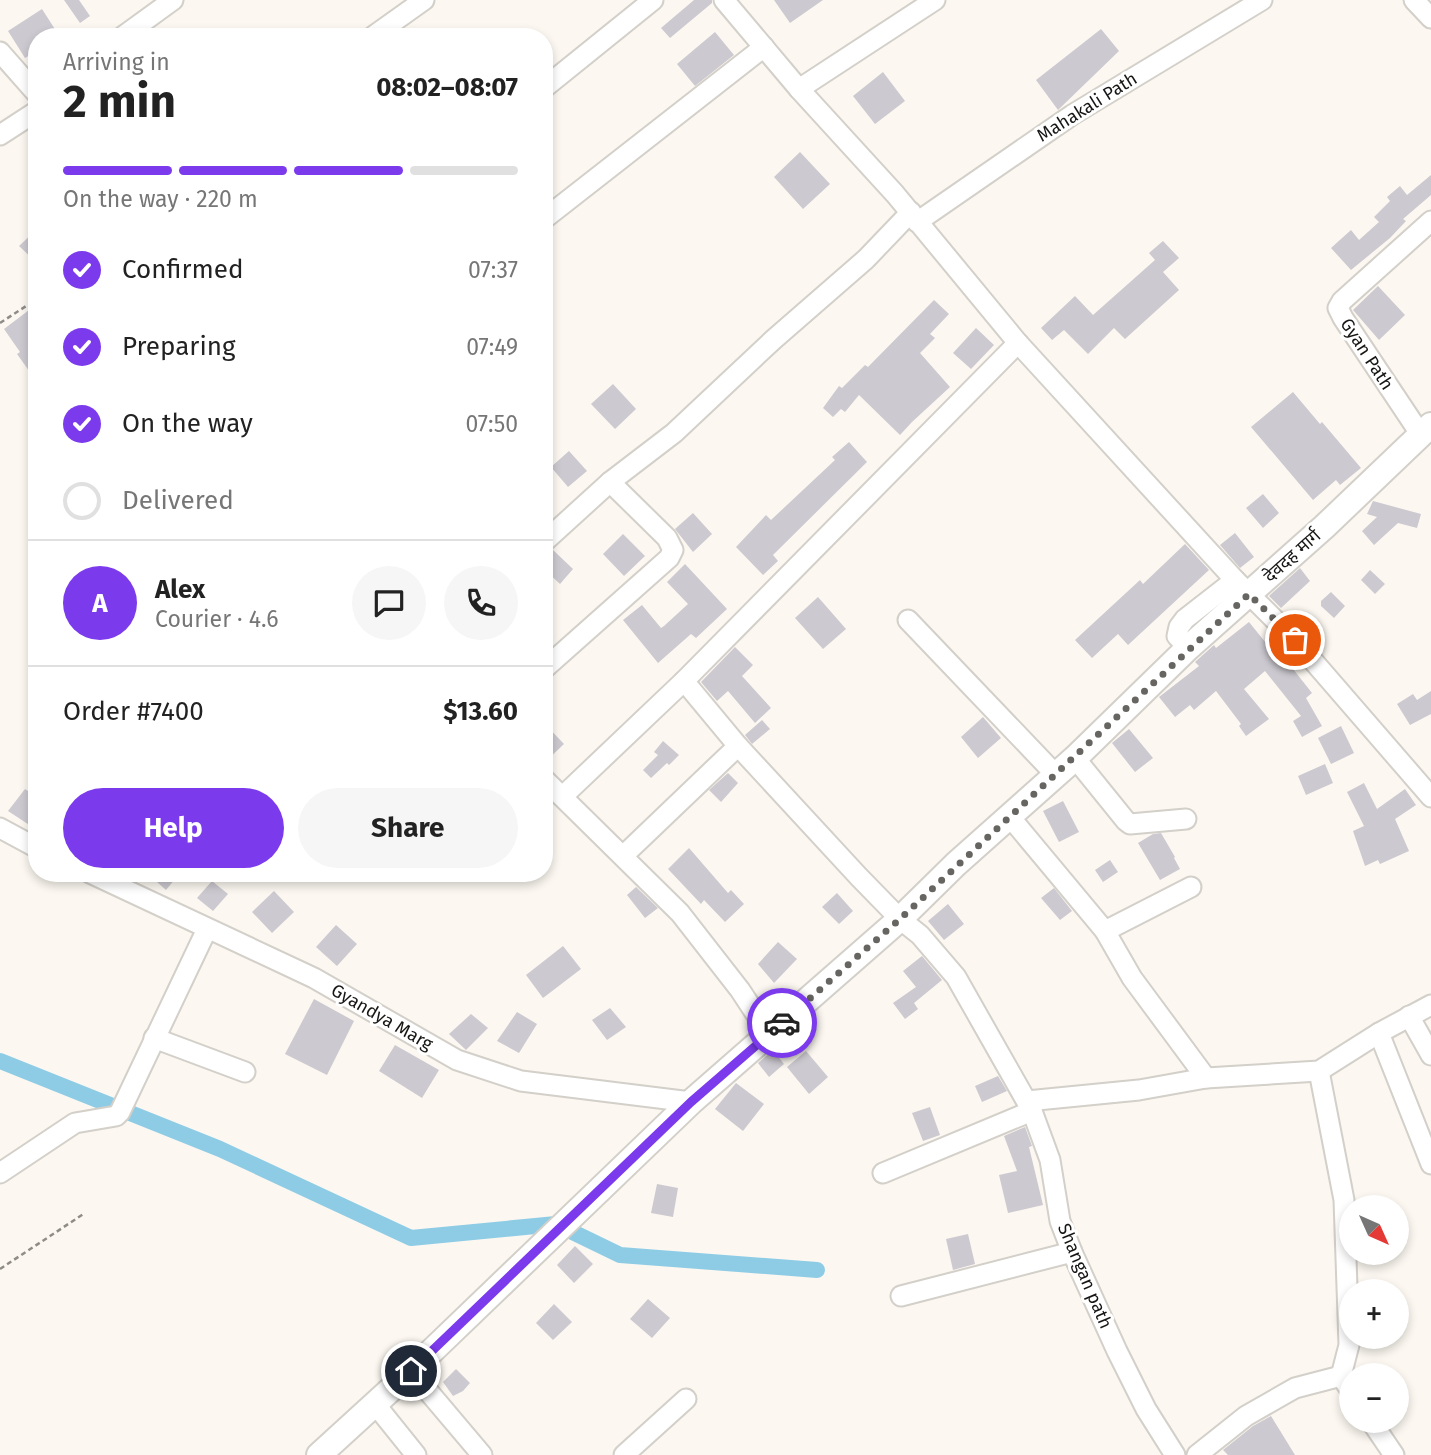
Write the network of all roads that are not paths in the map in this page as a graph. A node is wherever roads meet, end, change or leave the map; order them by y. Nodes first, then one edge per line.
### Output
1 (173, 0) edge
2 (424, 0) edge
3 (653, 0) edge
4 (724, 0) edge
5 (935, 0) edge
6 (1262, 0) edge
7 (1414, 0) edge
8 (1431, 18) edge
9 (134, 28) edge
10 (385, 28) edge
11 (764, 47) junction
12 (0, 52) edge
13 (553, 81) edge
14 (28, 84) edge
15 (799, 89) junction
16 (28, 117) edge
17 (0, 135) edge
18 (553, 212) edge
19 (914, 217) junction
20 (1431, 221) edge
21 (1018, 343) junction
22 (1426, 430) edge
23 (610, 482) junction
24 (553, 534) edge
25 (1242, 587) junction
26 (908, 620) dead end
27 (553, 661) edge
28 (684, 681) junction
29 (738, 746) junction
30 (1075, 758) junction
31 (1056, 775) junction
32 (553, 787) edge
33 (563, 796) junction
34 (1431, 797) edge
35 (1010, 817) junction
36 (1186, 819) dead end
37 (0, 828) edge
38 (28, 843) edge
39 (624, 855) junction
40 (109, 882) edge
41 (1191, 887) dead end
42 (900, 919) junction
43 (207, 929) junction
44 (1105, 931) junction
45 (1431, 1005) edge
46 (1409, 1016) junction
47 (1379, 1033) junction
48 (769, 1034) junction
49 (154, 1038) junction
50 (1431, 1055) edge
51 (1319, 1071) junction
52 (245, 1072) dead end
53 (1206, 1078) junction
54 (691, 1102) junction
55 (1029, 1106) junction
56 (1431, 1164) edge
57 (0, 1173) edge
58 (883, 1173) dead end
59 (1072, 1252) junction
60 (901, 1296) dead end
61 (1348, 1363) edge
62 (411, 1371) junction
63 (1339, 1384) edge
64 (686, 1399) dead end
65 (375, 1404) junction
66 (1379, 1433) edge
67 (319, 1455) edge
68 (416, 1455) edge
69 (482, 1455) edge
70 (624, 1455) edge
71 (1175, 1455) edge
72 (1197, 1455) edge
73 (1394, 1455) edge

1 - 9 street
2 - 10 street
3 - 13 street
4 - 11 street
5 - 15 street
6 - 19 street, Mahakali Path
7 - 8 street
11 - 15 street
11 - 18 street
12 - 14 street
15 - 19 street
16 - 17 street
19 - 21 street
19 - 23 street, Mahakali Path
20 - 22 street, Gyan Path
21 - 25 street
21 - 28 street
22 - 25 main road, देवदह मार्ग
23 - 24 street, Mahakali Path
23 - 27 street
25 - 30 main road, देवदह मार्ग
25 - 34 street
26 - 31 street
28 - 29 street, Shangan path
28 - 33 street
29 - 39 street
29 - 42 street, Shangan path
30 - 31 main road, देवदह मार्ग
30 - 36 street
31 - 35 main road, देवदह मार्ग
32 - 33 street
33 - 39 street
35 - 42 main road, देवदह मार्ग
35 - 44 street
37 - 38 street
39 - 48 street
40 - 43 street, Gyandya Marg
41 - 44 street
42 - 48 main road, देवदह मार्ग
42 - 55 street, Shangan path
43 - 49 street
43 - 54 street, Gyandya Marg
44 - 53 street
45 - 46 street
46 - 47 street
46 - 50 street
47 - 51 street
47 - 56 street
48 - 54 main road, देवदह मार्ग
49 - 52 street
49 - 57 street
51 - 53 street
51 - 61 street
53 - 55 street
54 - 62 main road, देवदह मार्ग
55 - 58 street
55 - 59 street, Shangan path
59 - 60 street
59 - 71 street, Shangan path
62 - 65 main road, देवदह मार्ग
62 - 69 street
63 - 72 street
64 - 70 street
65 - 67 main road, देवदह मार्ग
65 - 68 street
66 - 73 street

